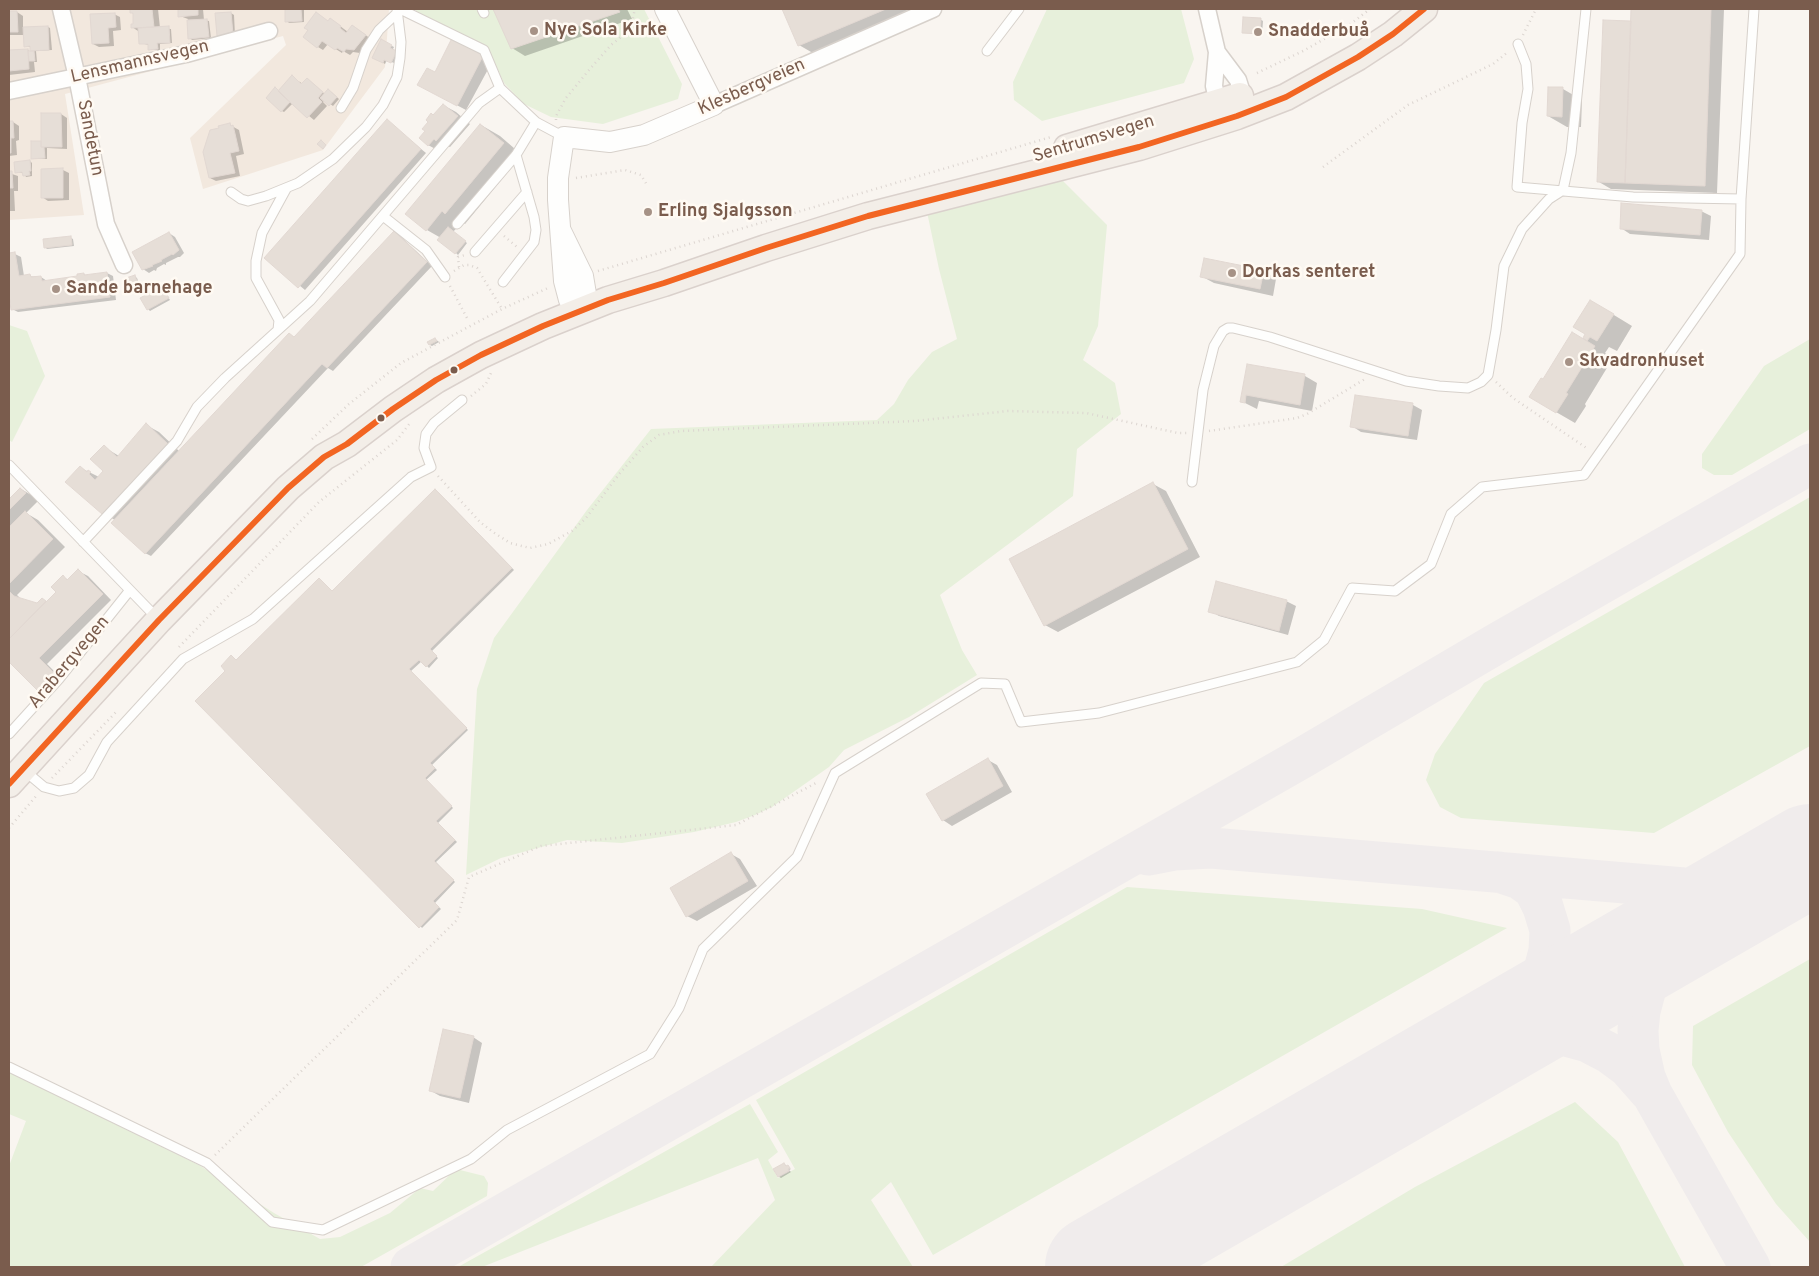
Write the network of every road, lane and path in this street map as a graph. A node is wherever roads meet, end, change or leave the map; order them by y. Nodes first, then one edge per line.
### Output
1 (61, 9) edge
2 (635, 9) edge
3 (665, 9) edge
4 (933, 9) edge
5 (1019, 9) edge
6 (1207, 9) edge
7 (1370, 9) edge
8 (1398, 9) edge
9 (1424, 9) edge
10 (1536, 9) edge
11 (1586, 9) edge
12 (1754, 9) edge
13 (397, 11) edge
14 (269, 31) dead end
15 (1518, 44) junction
16 (987, 52) dead end
17 (1217, 52) junction
18 (1256, 73) dead end
19 (77, 77) junction
20 (500, 88) junction
21 (9, 91) edge
22 (714, 105) junction
23 (1233, 105) junction
24 (341, 108) dead end
25 (536, 122) junction
26 (560, 128) junction
27 (1058, 134) dead end
28 (516, 155) junction
29 (1324, 167) dead end
30 (558, 178) junction
31 (647, 185) dead end
32 (286, 188) junction
33 (1563, 190) junction
34 (230, 192) dead end
35 (526, 192) junction
36 (1741, 199) junction
37 (382, 216) junction
38 (457, 224) dead end
39 (509, 241) dead end
40 (512, 243) dead end
41 (475, 252) dead end
42 (124, 266) dead end
43 (445, 277) junction
44 (503, 282) dead end
45 (577, 292) junction
46 (502, 309) junction
47 (467, 318) dead end
48 (278, 330) junction
49 (490, 368) dead end
50 (1377, 372) junction
51 (1488, 375) junction
52 (462, 400) joint
53 (415, 417) dead end
54 (1198, 433) junction
55 (317, 449) junction
56 (1598, 456) junction
57 (9, 465) edge
58 (431, 467) junction
59 (1192, 482) dead end
60 (83, 542) junction
61 (130, 590) junction
62 (159, 620) junction
63 (174, 652) dead end
64 (119, 709) dead end
65 (9, 734) edge
66 (835, 773) junction
67 (16, 776) edge
68 (44, 787) junction
69 (9, 828) edge
70 (9, 1067) edge
71 (207, 1163) junction

1 - 19 street, Sandetun
2 - 26 path
3 - 22 street
4 - 22 street, Klesbergveien
5 - 16 lane
6 - 17 street
7 - 18 path
8 - 23 main road, Sentrumsvegen
9 - 23 main road, Sentrumsvegen
10 - 15 path
11 - 33 lane
12 - 36 lane
13 - 20 lane
13 - 24 lane
13 - 32 lane
14 - 19 street, Lensmannsvegen
15 - 29 path
15 - 33 lane
17 - 23 street
17 - 23 street
19 - 21 street, Lensmannsvegen
19 - 42 street, Sandetun
20 - 25 lane
20 - 37 lane
22 - 26 street, Klesbergveien
23 - 45 main road, Sentrumsvegen
25 - 26 lane
25 - 28 lane
26 - 30 street
27 - 45 path
28 - 35 lane
28 - 38 lane
30 - 31 path
30 - 45 street
32 - 34 lane
32 - 48 lane
33 - 36 lane
33 - 51 lane
35 - 41 lane
35 - 44 lane
36 - 56 lane
37 - 43 lane
37 - 48 lane
39 - 40 path
43 - 46 path
43 - 47 path
45 - 46 path
45 - 55 main road, Sentrumsvegen
46 - 55 path
48 - 60 lane
49 - 52 path
50 - 51 lane
50 - 54 path
50 - 54 lane
51 - 56 path
52 - 58 lane
53 - 63 path
54 - 58 path
54 - 59 lane
55 - 62 main road, Sentrumsvegen
56 - 66 lane
57 - 60 lane
58 - 68 lane
60 - 61 lane
61 - 62 lane
61 - 65 lane, Arabergvegen
62 - 67 main road, Sentrumsvegen
64 - 68 path
66 - 71 path
66 - 71 lane
67 - 68 lane
68 - 69 path
70 - 71 lane

